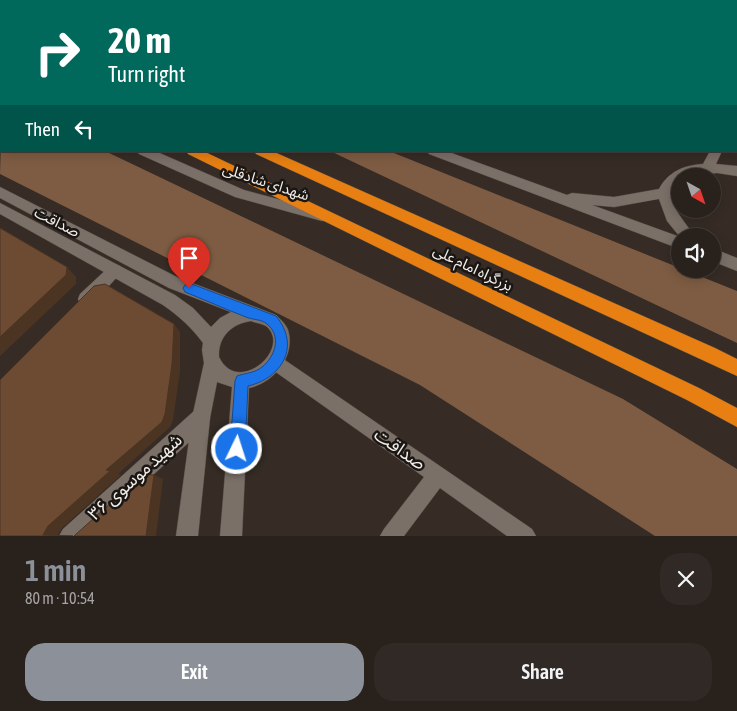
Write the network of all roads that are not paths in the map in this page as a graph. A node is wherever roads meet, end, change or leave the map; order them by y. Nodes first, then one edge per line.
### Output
1 (145, 152) edge
2 (194, 152) edge
3 (262, 152) edge
4 (436, 152) edge
5 (716, 152) edge
6 (708, 167) junction
7 (737, 171) edge
8 (0, 192) edge
9 (666, 193) junction
10 (551, 196) junction
11 (1, 210) edge
12 (326, 217) junction
13 (681, 228) edge
14 (671, 240) edge
15 (721, 258) edge
16 (737, 265) edge
17 (115, 270) junction
18 (74, 310) edge
19 (251, 314) junction
20 (212, 341) junction
21 (708, 354) junction
22 (737, 356) edge
23 (276, 362) junction
24 (212, 364) junction
25 (737, 368) edge
26 (241, 381) junction
27 (201, 418) junction
28 (737, 418) edge
29 (438, 475) junction
30 (70, 536) edge
31 (187, 536) edge
32 (231, 536) edge
33 (391, 536) edge
34 (524, 536) edge

1 - 12 street, شهدای شادقلی
2 - 12 highway, بزرگراه امام علی
3 - 21 highway, بزرگراه امام علی
4 - 10 street
5 - 6 street
6 - 7 street
6 - 9 street
8 - 19 street, صداقت
9 - 10 street
9 - 13 street
10 - 14 street
11 - 17 street, صداقت
12 - 28 highway, بزرگراه امام علی
15 - 16 street
17 - 18 street
17 - 20 street, صداقت
19 - 20 street
19 - 23 street
20 - 24 street
21 - 22 highway
21 - 25 highway, بزرگراه امام علی
23 - 26 street
23 - 29 street, صداقت
24 - 26 street
24 - 27 street
26 - 32 street
27 - 30 street, شهید موسوی ۳۶
27 - 31 street
29 - 33 street
29 - 34 street, صداقت

